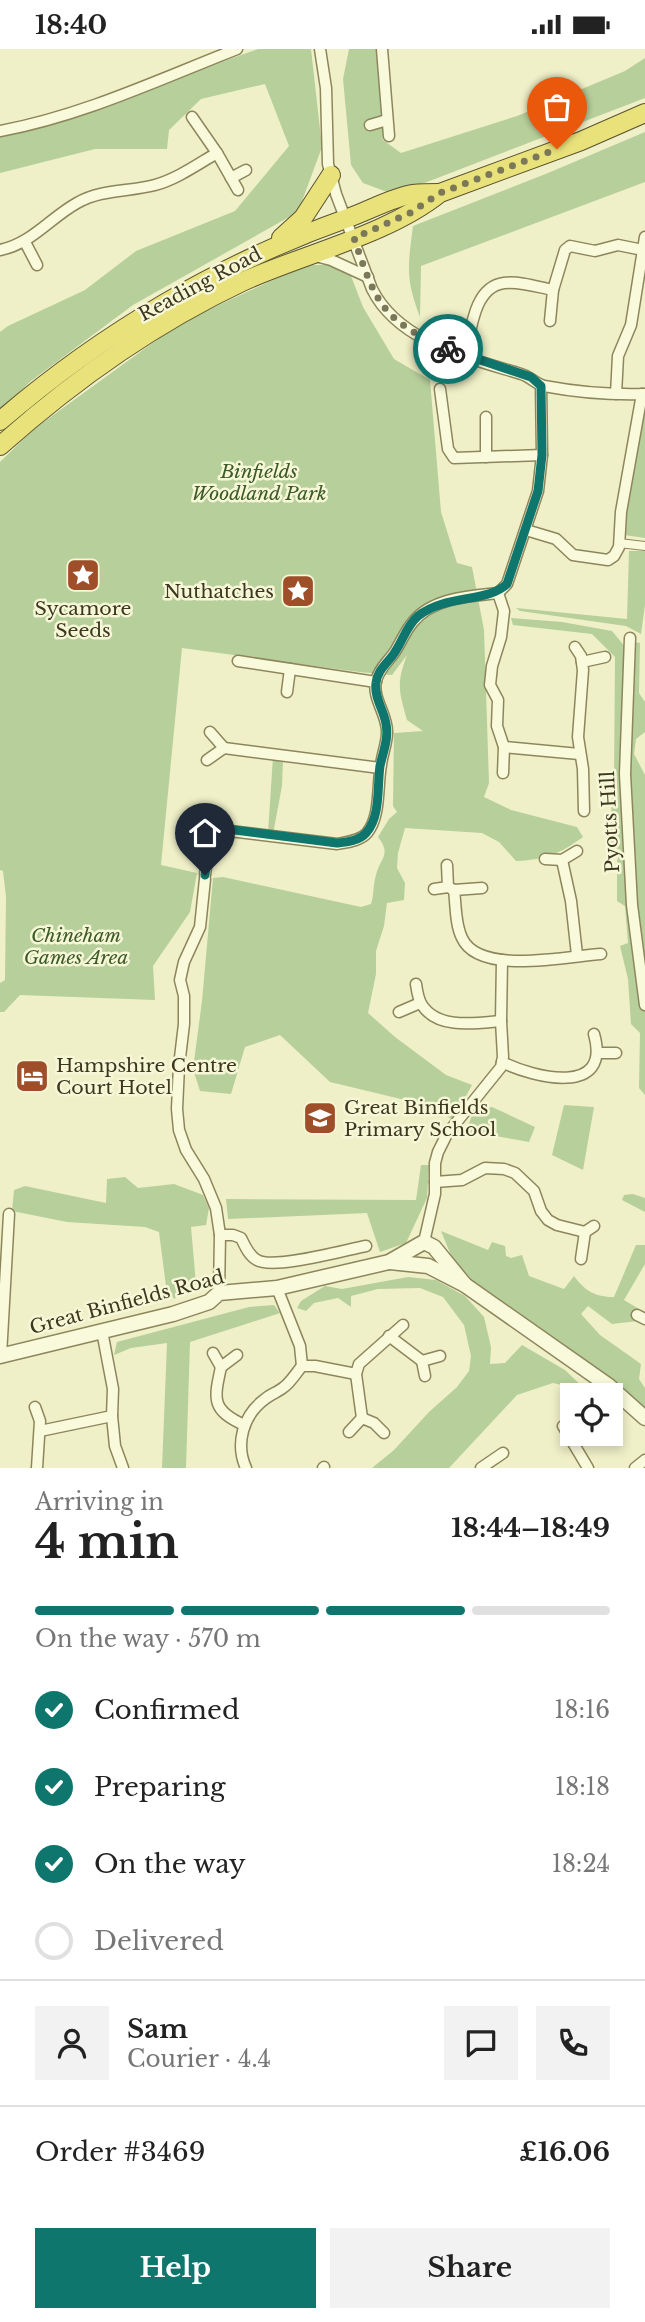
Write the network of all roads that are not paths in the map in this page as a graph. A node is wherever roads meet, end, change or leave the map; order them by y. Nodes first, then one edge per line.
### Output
1 (236, 49) edge
2 (382, 49) edge
3 (321, 50) edge
4 (645, 113) edge
5 (192, 117) dead end
6 (387, 121) junction
7 (370, 125) dead end
8 (0, 131) edge
9 (389, 136) dead end
10 (217, 153) junction
11 (246, 170) dead end
12 (331, 175) junction
13 (232, 178) junction
14 (238, 190) dead end
15 (440, 193) junction
16 (346, 218) junction
17 (645, 237) edge
18 (354, 238) junction
19 (24, 242) junction
20 (0, 250) edge
21 (643, 250) junction
22 (309, 255) junction
23 (249, 259) junction
24 (37, 265) dead end
25 (368, 277) junction
26 (554, 290) junction
27 (550, 321) dead end
28 (465, 356) junction
29 (541, 386) junction
30 (440, 389) dead end
31 (616, 394) junction
32 (643, 394) edge
33 (486, 417) dead end
34 (0, 421) edge
35 (0, 446) edge
36 (542, 455) junction
37 (486, 457) junction
38 (526, 530) junction
39 (619, 543) junction
40 (645, 546) edge
41 (498, 593) junction
42 (630, 638) dead end
43 (575, 647) dead end
44 (605, 657) dead end
45 (238, 661) dead end
46 (582, 662) junction
47 (290, 669) junction
48 (376, 682) junction
49 (286, 692) dead end
50 (210, 732) dead end
51 (504, 747) junction
52 (224, 748) junction
53 (579, 754) junction
54 (207, 760) dead end
55 (380, 768) junction
56 (503, 773) dead end
57 (583, 811) dead end
58 (189, 825) dead end
59 (211, 827) junction
60 (577, 851) dead end
61 (545, 859) dead end
62 (562, 860) junction
63 (447, 865) dead end
64 (451, 888) junction
65 (482, 888) dead end
66 (434, 889) dead end
67 (601, 954) dead end
68 (577, 955) junction
69 (502, 960) junction
70 (416, 984) dead end
71 (420, 1003) junction
72 (645, 1005) edge
73 (399, 1011) dead end
74 (501, 1021) junction
75 (594, 1034) dead end
76 (597, 1053) junction
77 (616, 1053) dead end
78 (502, 1062) junction
79 (435, 1182) junction
80 (9, 1214) dead end
81 (220, 1235) junction
82 (366, 1246) dead end
83 (427, 1246) junction
84 (581, 1259) dead end
85 (389, 1262) junction
86 (423, 1265) junction
87 (465, 1285) junction
88 (277, 1288) junction
89 (219, 1293) junction
90 (403, 1325) dead end
91 (102, 1331) junction
92 (389, 1336) junction
93 (213, 1353) dead end
94 (237, 1355) dead end
95 (1, 1356) edge
96 (440, 1356) dead end
97 (422, 1361) junction
98 (302, 1366) junction
99 (221, 1367) junction
100 (356, 1374) junction
101 (425, 1376) dead end
102 (35, 1408) dead end
103 (112, 1416) junction
104 (362, 1418) junction
105 (645, 1418) edge
106 (244, 1425) junction
107 (40, 1431) junction
108 (349, 1432) dead end
109 (384, 1433) dead end
110 (574, 1446) edge
111 (503, 1453) dead end
112 (645, 1460) edge
113 (486, 1467) edge
114 (37, 1468) edge
115 (123, 1468) edge
116 (246, 1468) edge
117 (587, 1468) edge
118 (635, 1468) edge

1 - 8 street
2 - 6 street
3 - 12 street
4 - 15 highway, Reading Road
5 - 10 street
6 - 7 street
6 - 9 street
10 - 13 street
10 - 19 street
11 - 13 street
12 - 16 street
12 - 23 highway
13 - 14 street
15 - 16 highway, Reading Road
15 - 18 highway, Reading Road
16 - 18 street
16 - 23 highway, Reading Road
17 - 21 street
18 - 22 highway, Reading Road
18 - 23 highway
18 - 25 street
19 - 20 street
19 - 24 street
21 - 26 street
21 - 31 street
22 - 25 street
22 - 35 highway, Reading Road
23 - 34 highway, Reading Road
25 - 28 street
26 - 27 street
26 - 28 street
28 - 29 street
29 - 31 street
29 - 36 street
30 - 37 street
31 - 32 street
32 - 39 street
33 - 37 street
36 - 37 street
36 - 38 street
38 - 39 street
38 - 41 street
39 - 40 street
41 - 48 street
41 - 51 street
42 - 72 street, Pyotts Hill
43 - 46 street
44 - 46 street
45 - 47 street
46 - 53 street
47 - 48 street
47 - 49 street
48 - 55 street
50 - 52 street
51 - 53 street
51 - 56 street
52 - 54 street
52 - 55 street
53 - 57 street
55 - 59 street
58 - 59 street
59 - 81 street
60 - 62 street
61 - 62 street
62 - 68 street
63 - 64 street
64 - 65 street
64 - 66 street
64 - 69 street
67 - 68 street
68 - 69 street
69 - 74 street
70 - 71 street
71 - 73 street
71 - 74 street
74 - 78 street
75 - 76 street
76 - 77 street
76 - 78 street
78 - 79 street
79 - 83 street
79 - 84 street
80 - 95 street
81 - 82 street
81 - 89 street
83 - 85 street, Great Binfields Road
83 - 86 street
83 - 86 street
83 - 87 street, Great Binfields Road
85 - 86 street, Great Binfields Road
85 - 88 street, Great Binfields Road
86 - 87 street, Great Binfields Road
87 - 105 street, Great Binfields Road
88 - 89 street, Great Binfields Road
88 - 98 street
89 - 91 street, Great Binfields Road
90 - 92 street
91 - 95 street, Great Binfields Road
91 - 103 street
92 - 97 street
92 - 100 street
93 - 99 street
94 - 99 street
96 - 97 street
97 - 101 street
98 - 100 street
98 - 106 street
99 - 106 street
100 - 104 street
102 - 107 street
103 - 107 street
103 - 115 street
104 - 108 street
104 - 109 street
106 - 116 street
107 - 114 street
110 - 117 street
111 - 113 street
112 - 118 street

